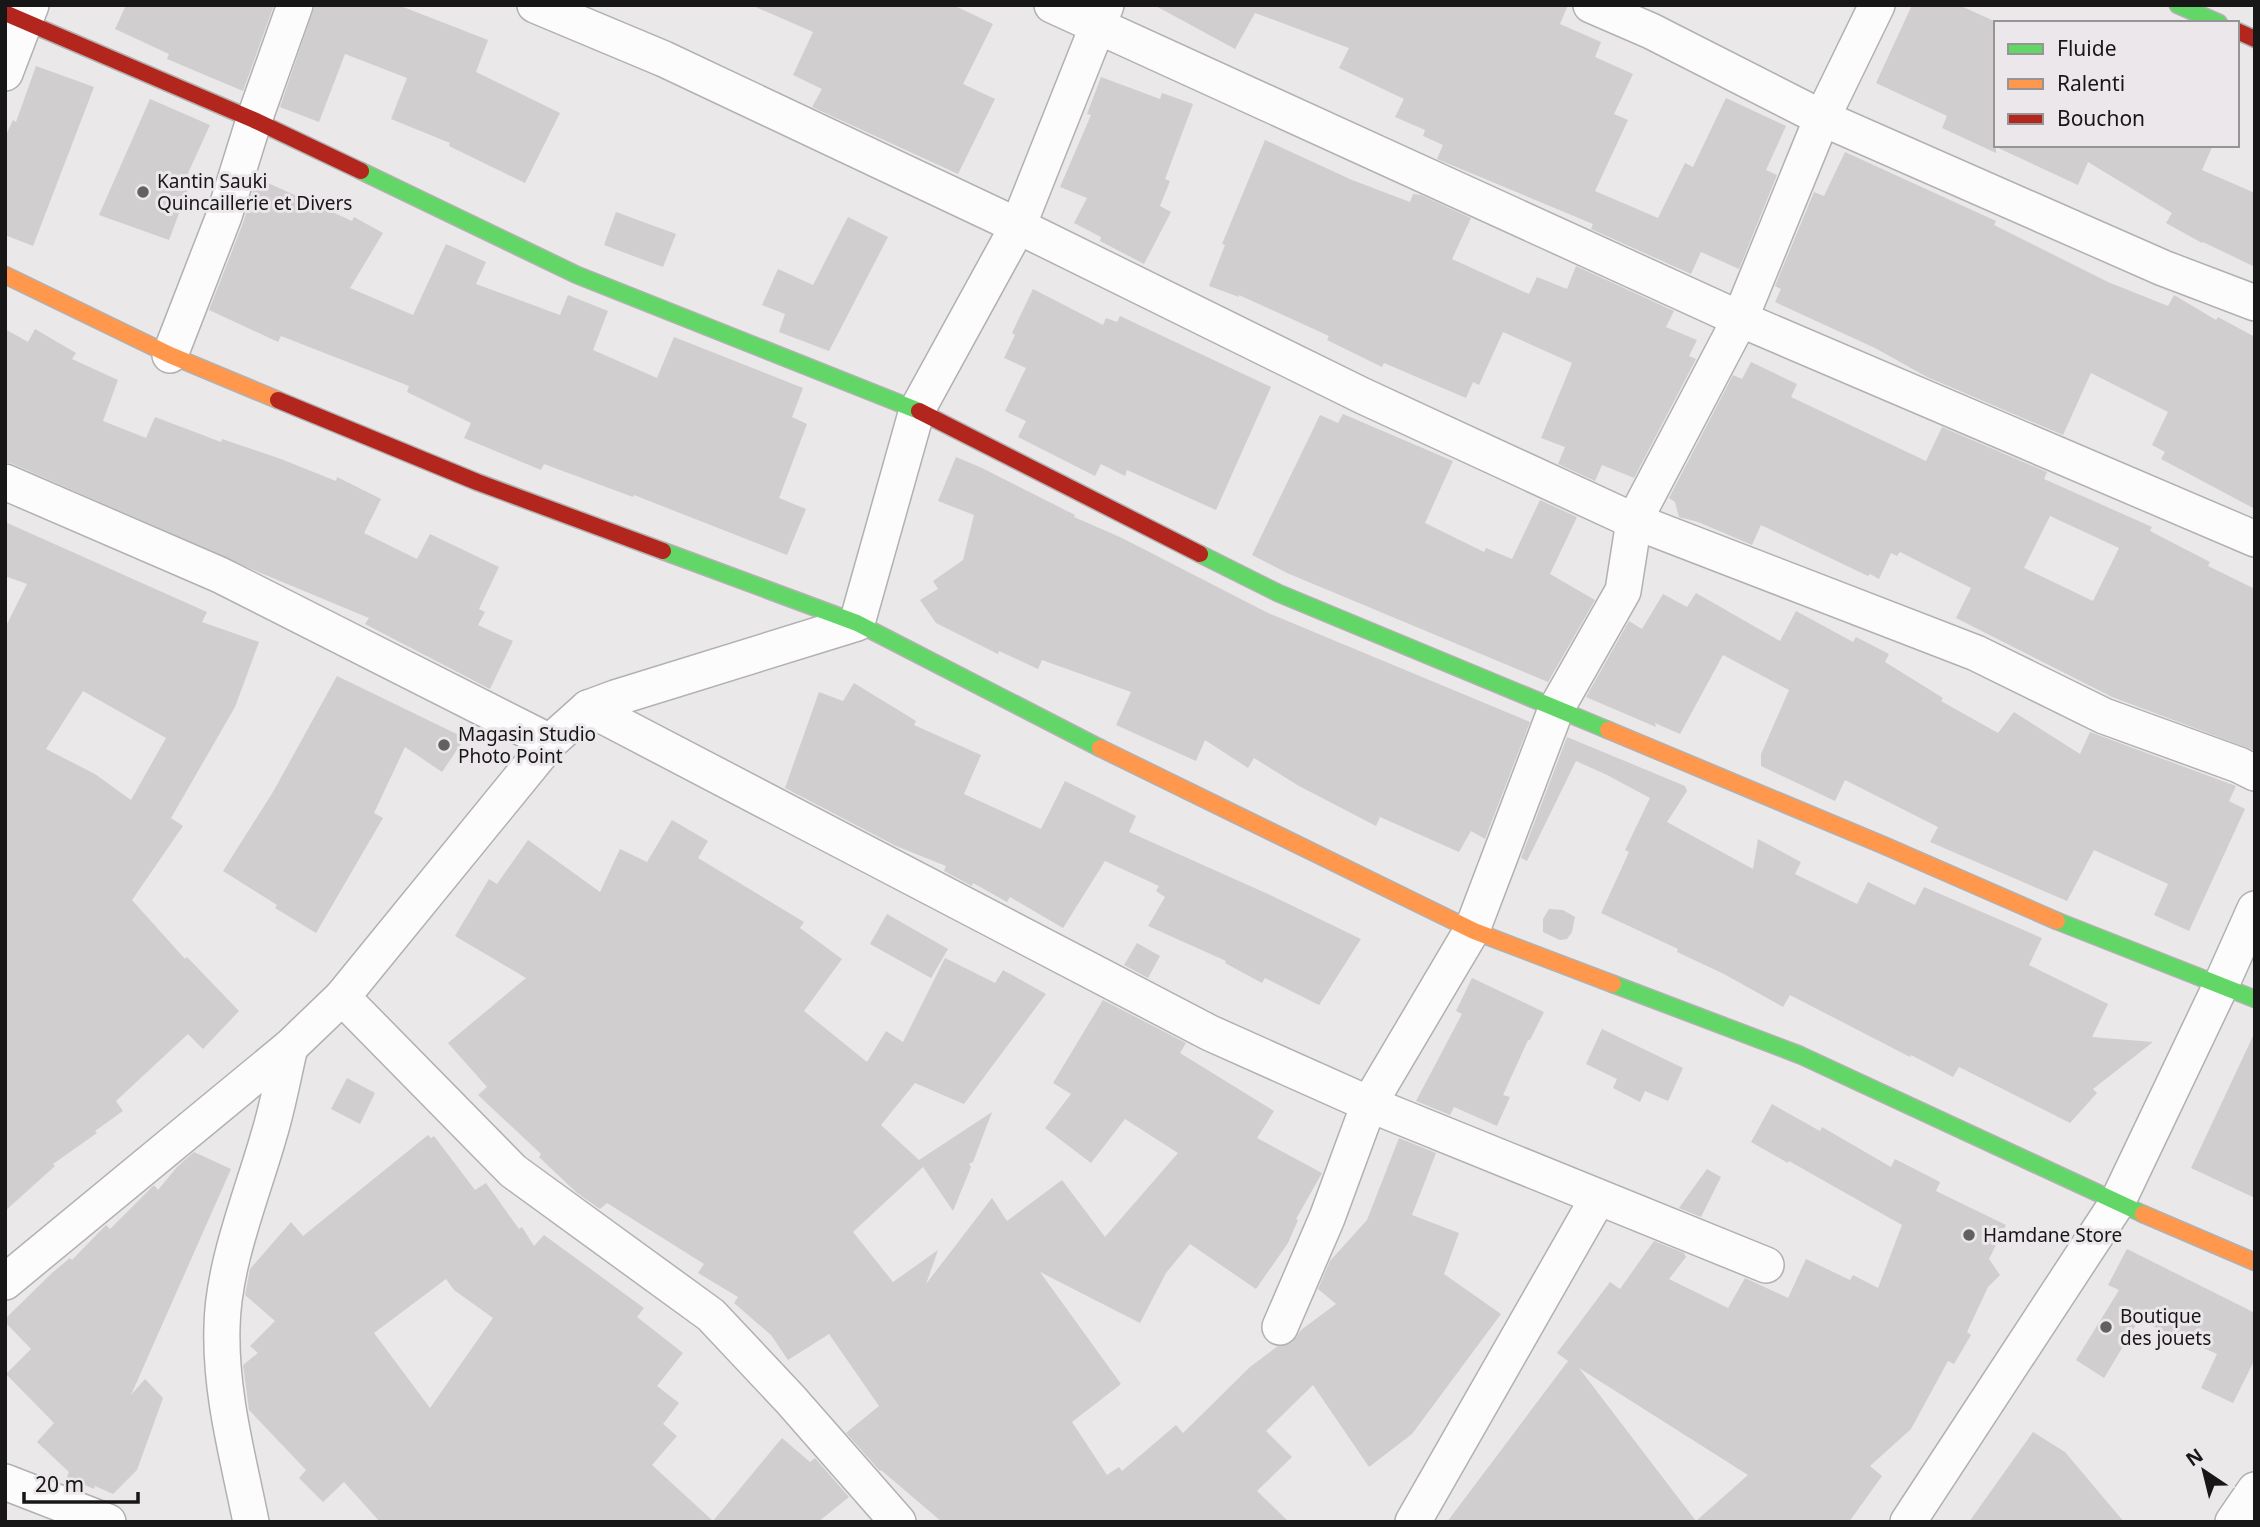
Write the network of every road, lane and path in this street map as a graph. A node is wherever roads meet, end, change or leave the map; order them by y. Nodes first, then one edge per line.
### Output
1 (295, 5) edge
2 (535, 5) edge
3 (1052, 5) edge
4 (1591, 5) edge
5 (1877, 5) edge
6 (2178, 5) edge
7 (20, 13) edge
8 (1102, 16) edge
9 (2214, 21) edge
10 (2239, 32) edge
11 (2255, 39) edge
12 (5, 73) edge
13 (1822, 118) junction
14 (254, 120) junction
15 (1018, 226) junction
16 (5, 275) edge
17 (2255, 303) edge
18 (1740, 319) junction
19 (170, 355) junction
20 (917, 410) junction
21 (5, 482) edge
22 (1634, 521) junction
23 (2255, 539) edge
24 (857, 623) junction
25 (588, 708) junction
26 (1556, 709) junction
27 (550, 742) junction
28 (2255, 773) edge
29 (2255, 909) edge
30 (1472, 930) junction
31 (2221, 985) junction
32 (342, 997) junction
33 (2255, 999) edge
34 (290, 1046) junction
35 (1369, 1104) junction
36 (1598, 1198) junction
37 (2116, 1203) junction
38 (2255, 1262) edge
39 (1766, 1265) dead end
40 (5, 1282) edge
41 (1280, 1327) dead end
42 (5, 1482) edge
43 (2255, 1490) edge
44 (108, 1522) edge
45 (251, 1522) edge
46 (898, 1522) edge
47 (1413, 1522) edge
48 (1908, 1522) edge
49 (2233, 1522) edge

1 - 14 street
2 - 15 street
3 - 8 street
4 - 13 street
5 - 13 street
6 - 9 street
7 - 12 street
7 - 14 street
8 - 15 street
8 - 18 street
10 - 11 street
13 - 17 street
13 - 18 street
14 - 19 street
14 - 20 street
15 - 20 street
15 - 22 street
16 - 19 street
18 - 22 street
18 - 23 street
19 - 24 street
20 - 24 street
20 - 26 street
21 - 27 street
22 - 26 street
22 - 28 street
24 - 25 street
24 - 30 street
25 - 27 street
25 - 35 street
26 - 30 street
26 - 31 street
27 - 32 street
29 - 31 street
30 - 35 street
30 - 37 street
31 - 33 street
31 - 37 street
32 - 34 street
32 - 46 street
34 - 40 street
34 - 45 street
35 - 36 street
35 - 41 street
36 - 39 street
36 - 47 street
37 - 38 street
37 - 48 street
42 - 44 street
43 - 49 street

